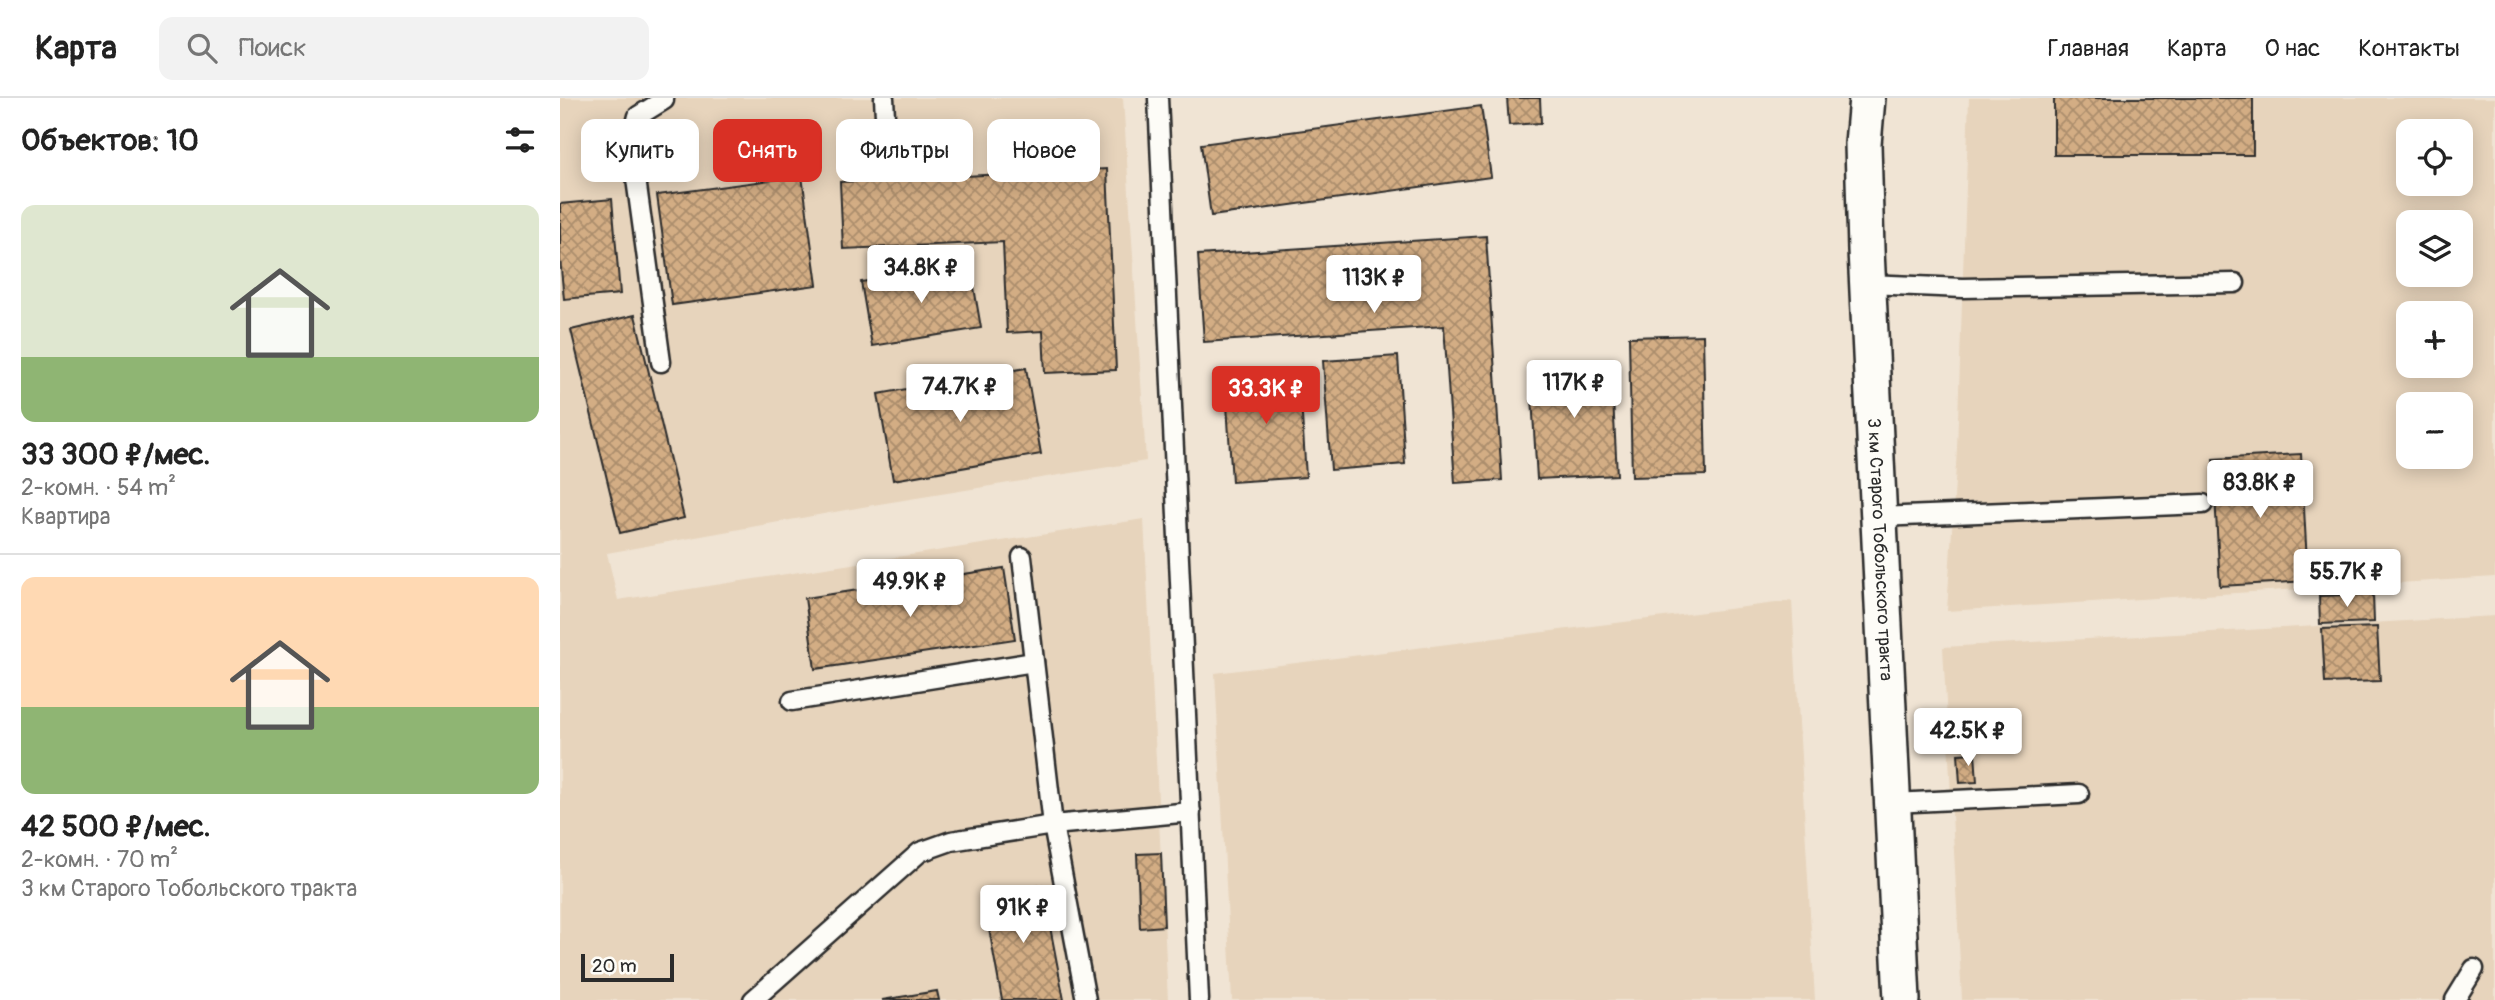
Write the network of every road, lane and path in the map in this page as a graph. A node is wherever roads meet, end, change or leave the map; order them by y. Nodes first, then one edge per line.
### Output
1 (884, 98) edge
2 (1158, 98) edge
3 (1867, 98) edge
4 (669, 99) edge
5 (885, 119) edge
6 (2235, 283) dead end
7 (1868, 284) junction
8 (661, 362) dead end
9 (2203, 504) dead end
10 (1878, 517) junction
11 (1022, 557) dead end
12 (1034, 662) junction
13 (792, 701) dead end
14 (2079, 794) dead end
15 (1893, 803) junction
16 (1191, 812) junction
17 (1053, 825) junction
18 (2474, 969) dead end
19 (753, 1000) edge
20 (1086, 1000) edge
21 (1199, 1000) edge
22 (1902, 1000) edge
23 (2455, 1000) edge

1 - 5 lane
2 - 16 lane
3 - 7 street, 3 км Старого Тобольского тракта
4 - 8 lane
6 - 7 lane
7 - 10 street, 3 км Старого Тобольского тракта
9 - 10 lane
10 - 15 street, 3 км Старого Тобольского тракта
11 - 12 lane
12 - 13 lane
12 - 17 lane
14 - 15 lane
15 - 22 street, 3 км Старого Тобольского тракта
16 - 17 lane
16 - 21 lane
17 - 19 lane
17 - 20 lane
18 - 23 lane

